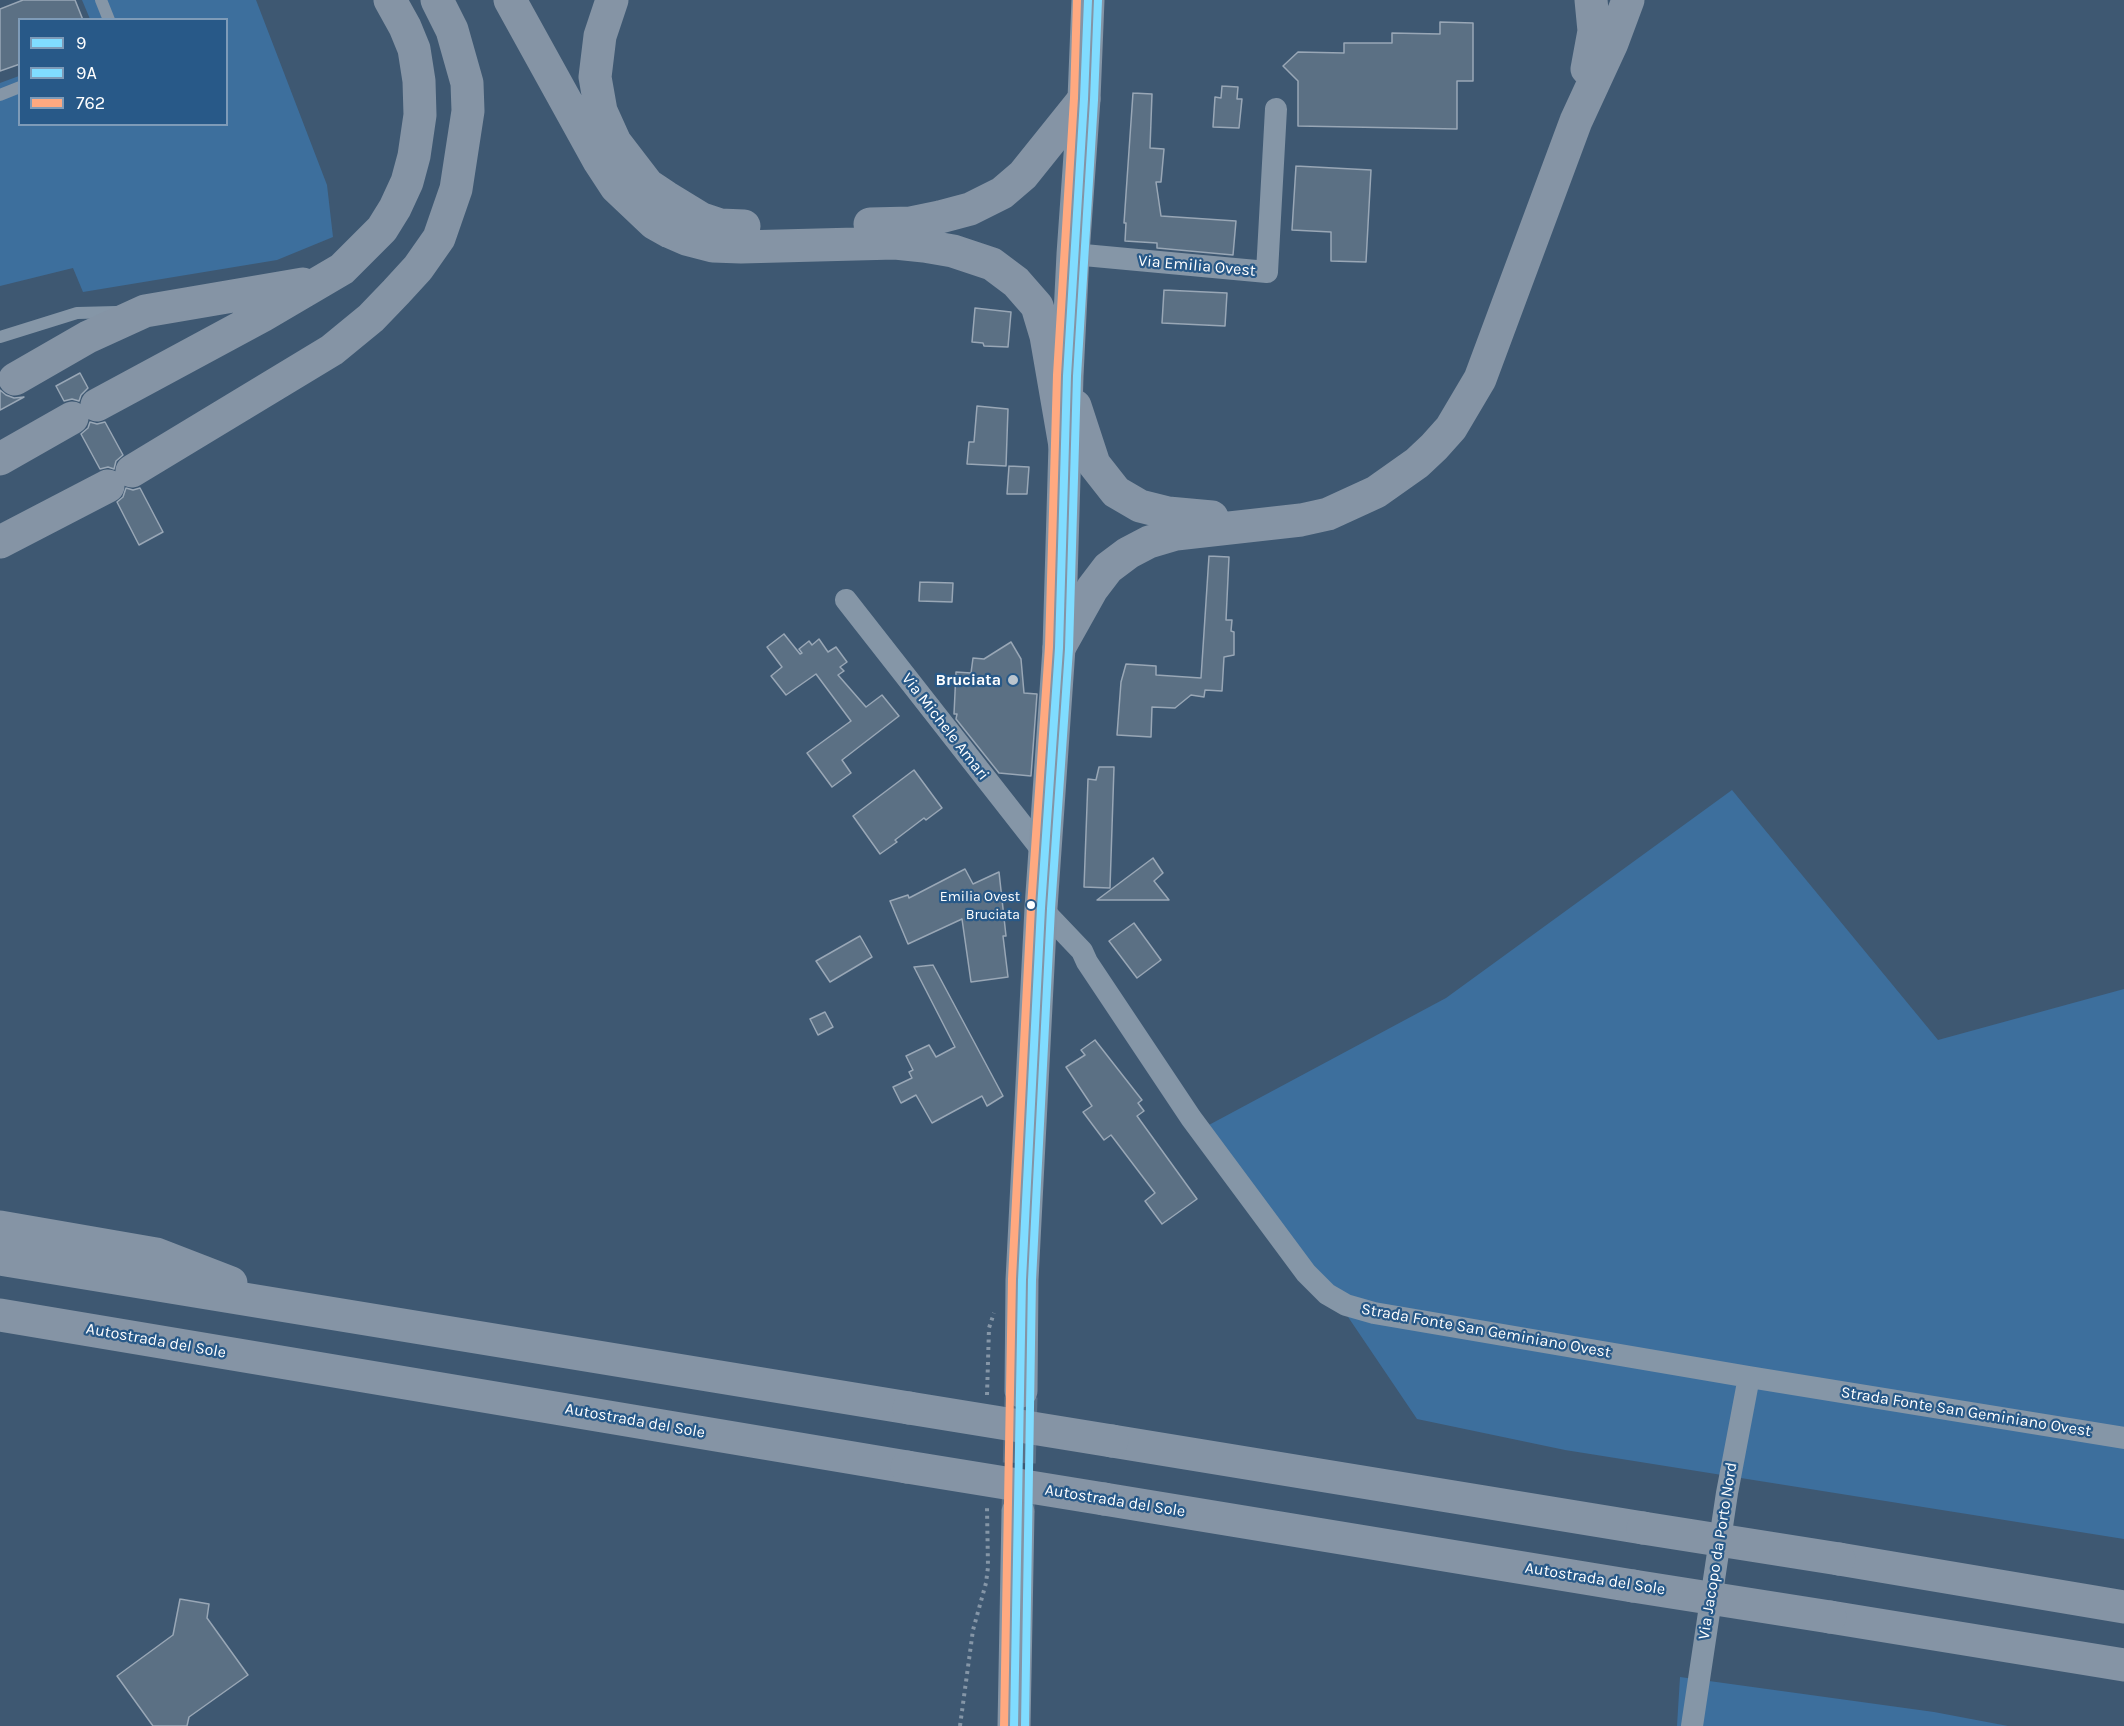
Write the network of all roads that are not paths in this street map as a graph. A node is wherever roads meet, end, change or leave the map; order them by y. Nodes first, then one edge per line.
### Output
1 (101, 0) edge
2 (390, 0) edge
3 (437, 0) edge
4 (510, 0) edge
5 (612, 0) edge
6 (1088, 0) edge
7 (1591, 0) edge
8 (1628, 0) edge
9 (108, 18) edge
10 (18, 88) edge
11 (0, 94) edge
12 (1084, 99) junction
13 (1276, 109) dead end
14 (1576, 121) junction
15 (1073, 254) junction
16 (319, 281) junction
17 (146, 311) junction
18 (0, 338) edge
19 (1067, 376) junction
20 (15, 379) dead end
21 (1065, 446) junction
22 (0, 459) edge
23 (1273, 523) junction
24 (0, 542) edge
25 (846, 600) dead end
26 (1059, 648) junction
27 (1045, 854) junction
28 (1041, 908) junction
29 (0, 1227) edge
30 (0, 1259) edge
31 (297, 1308) junction
32 (0, 1315) edge
33 (1749, 1377) junction
34 (1021, 1390) tunnel mouth
35 (2124, 1438) edge
36 (1018, 1512) tunnel mouth
37 (2124, 1607) edge
38 (2124, 1665) edge
39 (1014, 1726) edge
40 (1692, 1726) edge

1 - 9 lane
2 - 16 highway
3 - 24 highway
4 - 21 highway
5 - 12 highway
6 - 12 main road
7 - 14 highway
8 - 14 highway
10 - 11 lane
12 - 15 main road
13 - 15 street, Via Emilia Ovest
14 - 23 highway
15 - 19 main road
16 - 17 highway
16 - 22 highway
17 - 18 lane
17 - 20 highway
19 - 21 main road
19 - 23 highway
21 - 26 main road
23 - 26 highway
25 - 27 street, Via Michele Amari
26 - 27 main road
27 - 28 main road
28 - 33 street, Strada Fonte San Geminiano Ovest
28 - 34 main road
29 - 31 highway
30 - 31 highway
31 - 37 highway, bridge
32 - 38 highway, Autostrada del Sole, bridge
33 - 35 street, Strada Fonte San Geminiano Ovest
33 - 40 street, Via Jacopo da Porto Nord
36 - 39 main road

